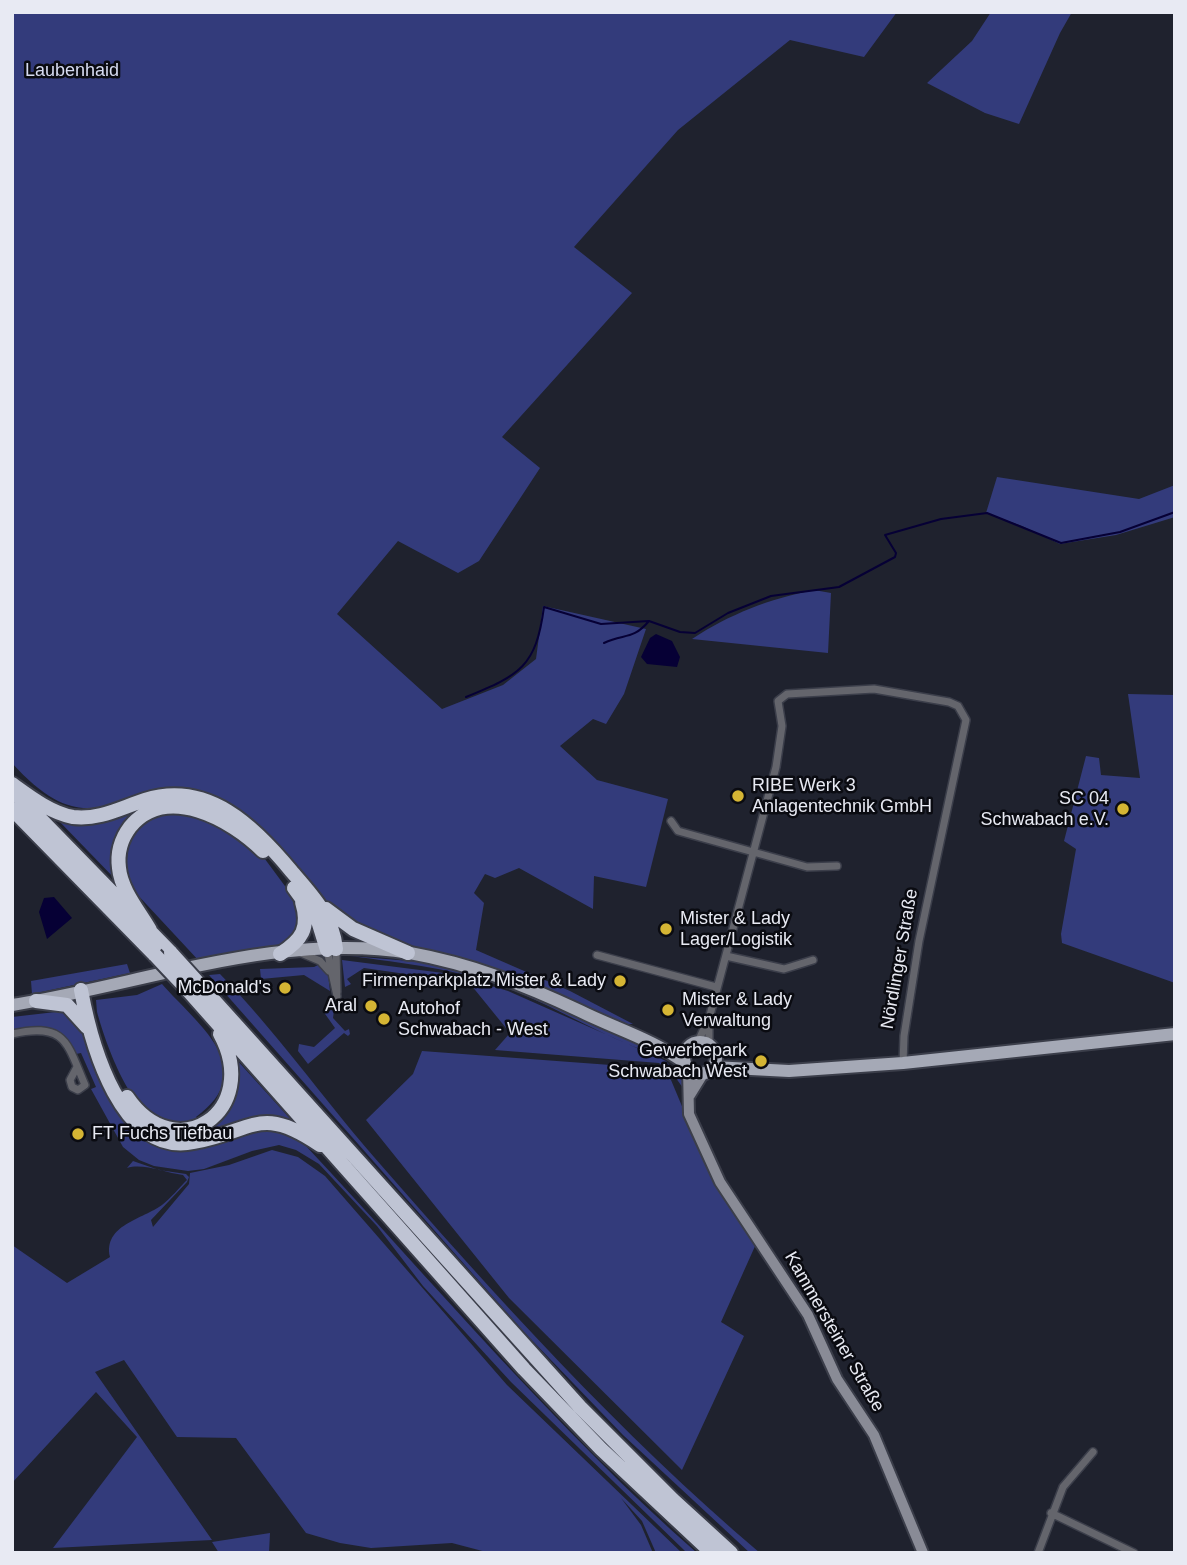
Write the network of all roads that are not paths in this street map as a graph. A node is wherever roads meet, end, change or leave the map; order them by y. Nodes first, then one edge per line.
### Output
1 (12, 785) edge
2 (12, 790) edge
3 (12, 809) edge
4 (671, 821) dead end
5 (752, 852) junction
6 (837, 866) dead end
7 (299, 894) junction
8 (319, 904) junction
9 (150, 930) junction
10 (332, 949) junction
11 (298, 952) junction
12 (408, 953) junction
13 (280, 954) junction
14 (597, 955) dead end
15 (726, 956) junction
16 (813, 960) dead end
17 (330, 972) junction
18 (716, 986) junction
19 (193, 987) junction
20 (85, 990) junction
21 (36, 1001) junction
22 (12, 1005) edge
23 (209, 1014) junction
24 (12, 1034) edge
25 (91, 1034) junction
26 (1175, 1034) edge
27 (658, 1046) junction
28 (704, 1055) junction
29 (903, 1063) junction
30 (686, 1066) junction
31 (77, 1067) dead end
32 (689, 1097) junction
33 (338, 1157) junction
34 (1093, 1452) dead end
35 (1051, 1513) junction
36 (712, 1553) edge
37 (731, 1553) edge
38 (923, 1553) edge
39 (1038, 1553) edge
40 (1134, 1553) edge

1 - 8 highway
2 - 9 highway
3 - 19 highway, bridge
4 - 5 street
5 - 6 street
5 - 15 street
5 - 29 street, Nördlinger Straße
7 - 9 highway
7 - 10 highway
7 - 13 highway
8 - 10 highway
8 - 12 highway
9 - 19 highway, bridge
10 - 11 main road
10 - 12 main road
10 - 17 street
10 - 17 street
11 - 13 main road
11 - 17 street
12 - 27 main road
13 - 20 main road
14 - 18 street
15 - 16 street
15 - 18 street
18 - 28 street
19 - 23 highway
19 - 37 highway
20 - 21 main road
20 - 23 highway
20 - 25 highway
21 - 22 main road
21 - 25 highway
23 - 33 highway
24 - 31 street
25 - 33 highway
26 - 29 main road
27 - 28 main road
27 - 30 main road
28 - 29 main road
28 - 30 main road
28 - 30 main road
28 - 32 street
30 - 32 street, Kammersteiner Straße
32 - 38 street, Kammersteiner Straße
33 - 36 highway
34 - 35 street
35 - 39 street
35 - 40 street

